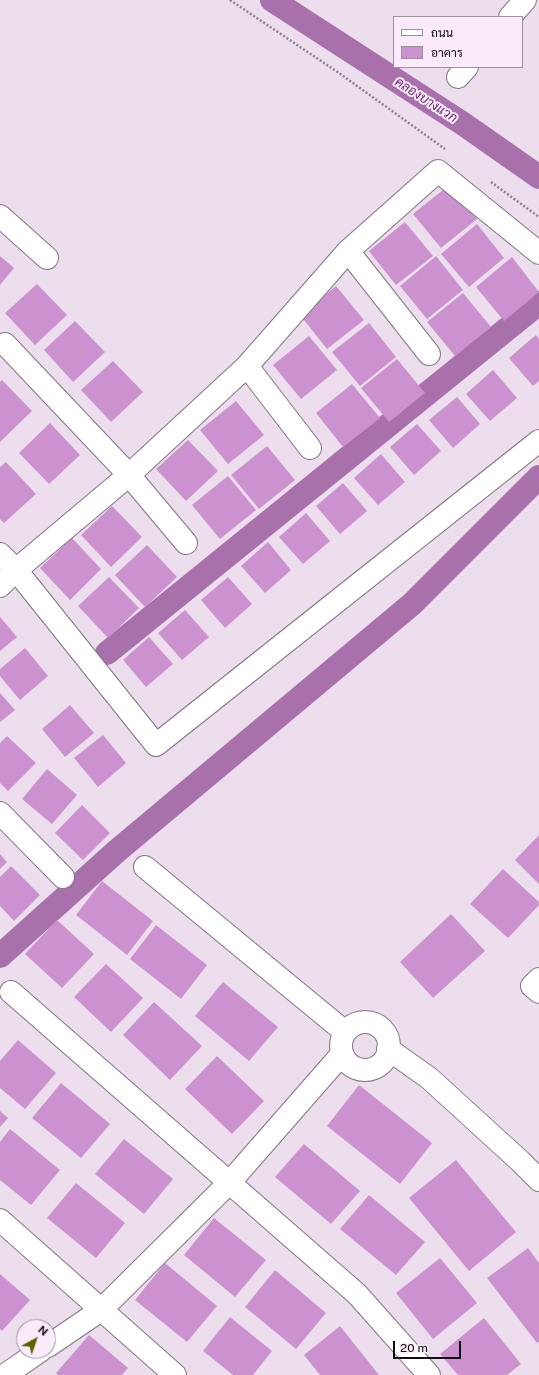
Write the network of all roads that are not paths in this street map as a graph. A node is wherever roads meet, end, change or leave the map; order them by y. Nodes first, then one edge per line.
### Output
1 (525, 0) edge
2 (511, 16) edge
3 (0, 216) edge
4 (348, 251) junction
5 (539, 253) edge
6 (47, 258) dead end
7 (6, 344) dead end
8 (429, 354) dead end
9 (247, 366) junction
10 (539, 441) edge
11 (310, 448) dead end
12 (129, 475) junction
13 (186, 543) dead end
14 (0, 554) edge
15 (16, 570) junction
16 (0, 586) edge
17 (0, 813) edge
18 (145, 867) dead end
19 (63, 877) dead end
20 (539, 979) edge
21 (11, 992) dead end
22 (539, 992) edge
23 (345, 1032) junction
24 (388, 1049) junction
25 (342, 1054) junction
26 (539, 1180) edge
27 (230, 1182) junction
28 (0, 1220) edge
29 (101, 1310) junction
30 (56, 1341) edge
31 (28, 1359) edge
32 (5, 1375) edge
33 (175, 1375) edge
34 (429, 1375) edge

1 - 2 street
3 - 6 street
4 - 5 street
4 - 8 street
4 - 9 street
7 - 12 street
9 - 11 street
9 - 12 street
10 - 15 street
12 - 13 street
12 - 15 street
14 - 15 street
15 - 16 street
17 - 19 street
18 - 23 street
20 - 22 street
21 - 27 street
23 - 24 street
23 - 25 street
24 - 25 street
24 - 26 street
25 - 27 street
27 - 29 street
27 - 34 street
28 - 29 street
29 - 30 street
29 - 33 street
31 - 32 street

